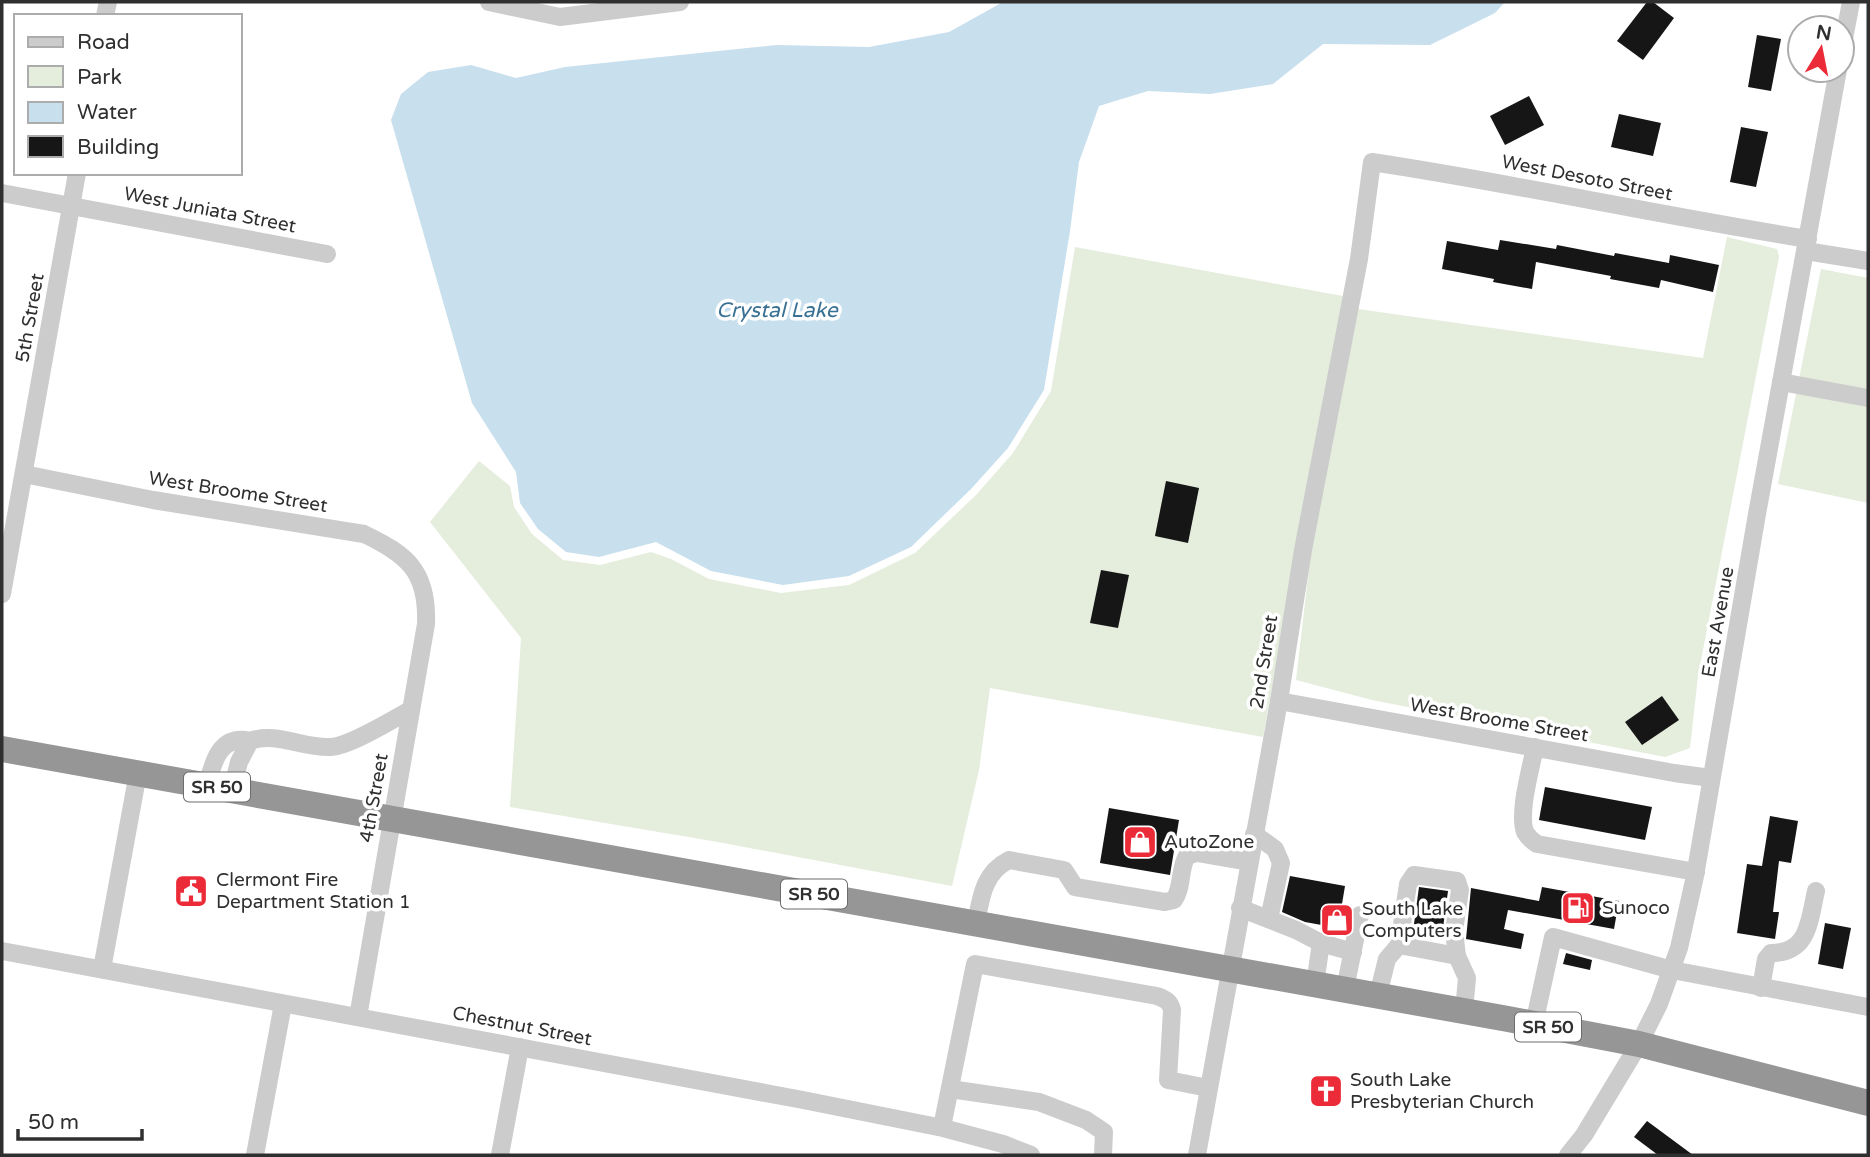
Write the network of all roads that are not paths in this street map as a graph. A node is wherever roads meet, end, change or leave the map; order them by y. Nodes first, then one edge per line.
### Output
1 (489, 2) edge
2 (680, 2) edge
3 (538, 7) edge
4 (1836, 84) edge
5 (77, 175) edge
6 (1370, 176) joint
7 (2, 193) edge
8 (71, 205) junction
9 (1807, 245) junction
10 (327, 254) dead end
11 (1868, 261) edge
12 (1781, 382) junction
13 (1868, 398) edge
14 (24, 474) junction
15 (424, 587) joint
16 (2, 594) edge
17 (1279, 701) junction
18 (410, 710) junction
19 (250, 741) junction
20 (1535, 747) junction
21 (2, 749) edge
22 (138, 773) junction
23 (1712, 778) junction
24 (220, 787) junction
25 (391, 818) junction
26 (1254, 834) junction
27 (1249, 862) junction
28 (1696, 872) junction
29 (1816, 891) dead end
30 (1240, 908) junction
31 (1360, 915) dead end
32 (1269, 919) junction
33 (976, 923) junction
34 (1321, 943) junction
35 (1399, 945) junction
36 (2, 951) edge
37 (1353, 952) junction
38 (1457, 956) junction
39 (1229, 968) junction
40 (102, 969) junction
41 (1672, 970) junction
42 (1315, 984) junction
43 (1761, 988) junction
44 (1345, 989) junction
45 (1378, 996) junction
46 (283, 1004) junction
47 (1868, 1007) edge
48 (1464, 1011) junction
49 (358, 1017) junction
50 (1535, 1024) junction
51 (1639, 1044) junction
52 (520, 1047) junction
53 (1208, 1088) junction
54 (950, 1089) junction
55 (1868, 1103) edge
56 (942, 1127) junction
57 (255, 1155) edge
58 (500, 1155) edge
59 (1031, 1155) edge
60 (1103, 1155) edge
61 (1196, 1155) edge
62 (1568, 1155) edge

1 - 3 street
2 - 3 street
4 - 9 street, East Avenue
5 - 8 street, 5th Street
6 - 9 street, West Desoto Street
6 - 17 street, 2nd Street
7 - 8 street, West Juniata Street
8 - 10 street, West Juniata Street
8 - 14 street, 5th Street
9 - 11 street
9 - 12 street, East Avenue
12 - 13 street
12 - 23 street, East Avenue
14 - 15 street, West Broome Street
14 - 16 street, 5th Street
15 - 18 street, 4th Street
17 - 20 street, West Broome Street
17 - 26 street, 2nd Street
18 - 19 street
18 - 25 street, 4th Street
19 - 24 street
19 - 24 street
20 - 23 street, West Broome Street
20 - 28 street
21 - 22 highway, SR 50
22 - 24 highway, SR 50
22 - 40 street
23 - 28 street, East Avenue
24 - 25 highway, SR 50
25 - 33 highway, SR 50
25 - 49 street, 4th Street
26 - 27 street, 2nd Street
26 - 32 street
27 - 30 street, 2nd Street
27 - 33 street
28 - 41 street, East Avenue
29 - 43 street
30 - 32 street
30 - 39 street, 2nd Street
31 - 37 street
32 - 34 street
33 - 39 highway, SR 50
34 - 37 street
34 - 42 street
35 - 38 street
35 - 38 street
35 - 45 street
36 - 40 street, Chestnut Street
37 - 44 street
38 - 48 street
39 - 42 highway, SR 50
39 - 53 street, 2nd Street
40 - 46 street, Chestnut Street
41 - 43 street
41 - 50 street
41 - 51 street, East Avenue
42 - 44 highway, SR 50
43 - 47 street
44 - 45 highway, SR 50
45 - 48 highway, SR 50
46 - 49 street, Chestnut Street
46 - 57 street
48 - 50 highway, SR 50
49 - 52 street, Chestnut Street
50 - 51 highway, SR 50
51 - 55 highway, SR 50
51 - 62 street, East Avenue
52 - 56 street, Chestnut Street
52 - 58 street
53 - 54 street
53 - 61 street, 2nd Street
54 - 56 street
54 - 60 street
56 - 59 street, Chestnut Street

